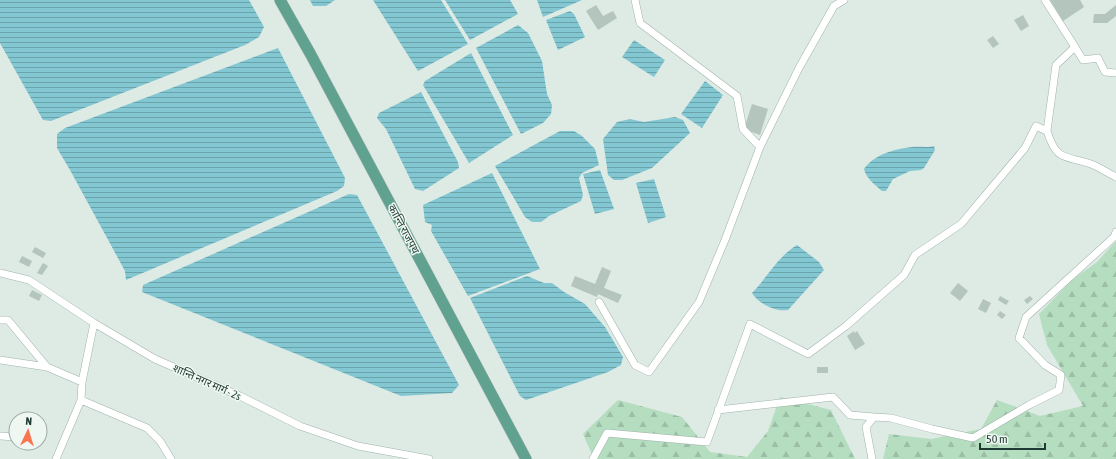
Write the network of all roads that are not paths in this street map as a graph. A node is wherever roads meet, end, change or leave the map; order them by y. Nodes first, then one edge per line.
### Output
1 (280, 0) edge
2 (635, 0) edge
3 (844, 0) edge
4 (1045, 0) edge
5 (1075, 47) junction
6 (1116, 73) edge
7 (1047, 131) junction
8 (760, 147) junction
9 (1116, 177) edge
10 (1116, 232) edge
11 (0, 273) edge
12 (599, 302) dead end
13 (0, 320) edge
14 (94, 323) junction
15 (0, 360) edge
16 (48, 367) junction
17 (82, 382) junction
18 (81, 400) junction
19 (718, 410) junction
20 (874, 417) junction
21 (56, 459) edge
22 (171, 459) edge
23 (429, 459) edge
24 (526, 459) edge
25 (593, 459) edge
26 (872, 459) edge

1 - 24 main road, कान्ति राजपथ
2 - 8 street
3 - 8 street
4 - 5 street
5 - 6 street
5 - 7 street
7 - 9 street
7 - 19 street
8 - 12 street
10 - 20 street
11 - 14 street, शान्ति नगर मार्ग - 2s
13 - 16 street
14 - 17 street
14 - 23 street, शान्ति नगर मार्ग - 2s
15 - 16 street
16 - 17 street
17 - 18 street
18 - 21 street
18 - 22 street
19 - 20 street
19 - 25 street
20 - 26 street

